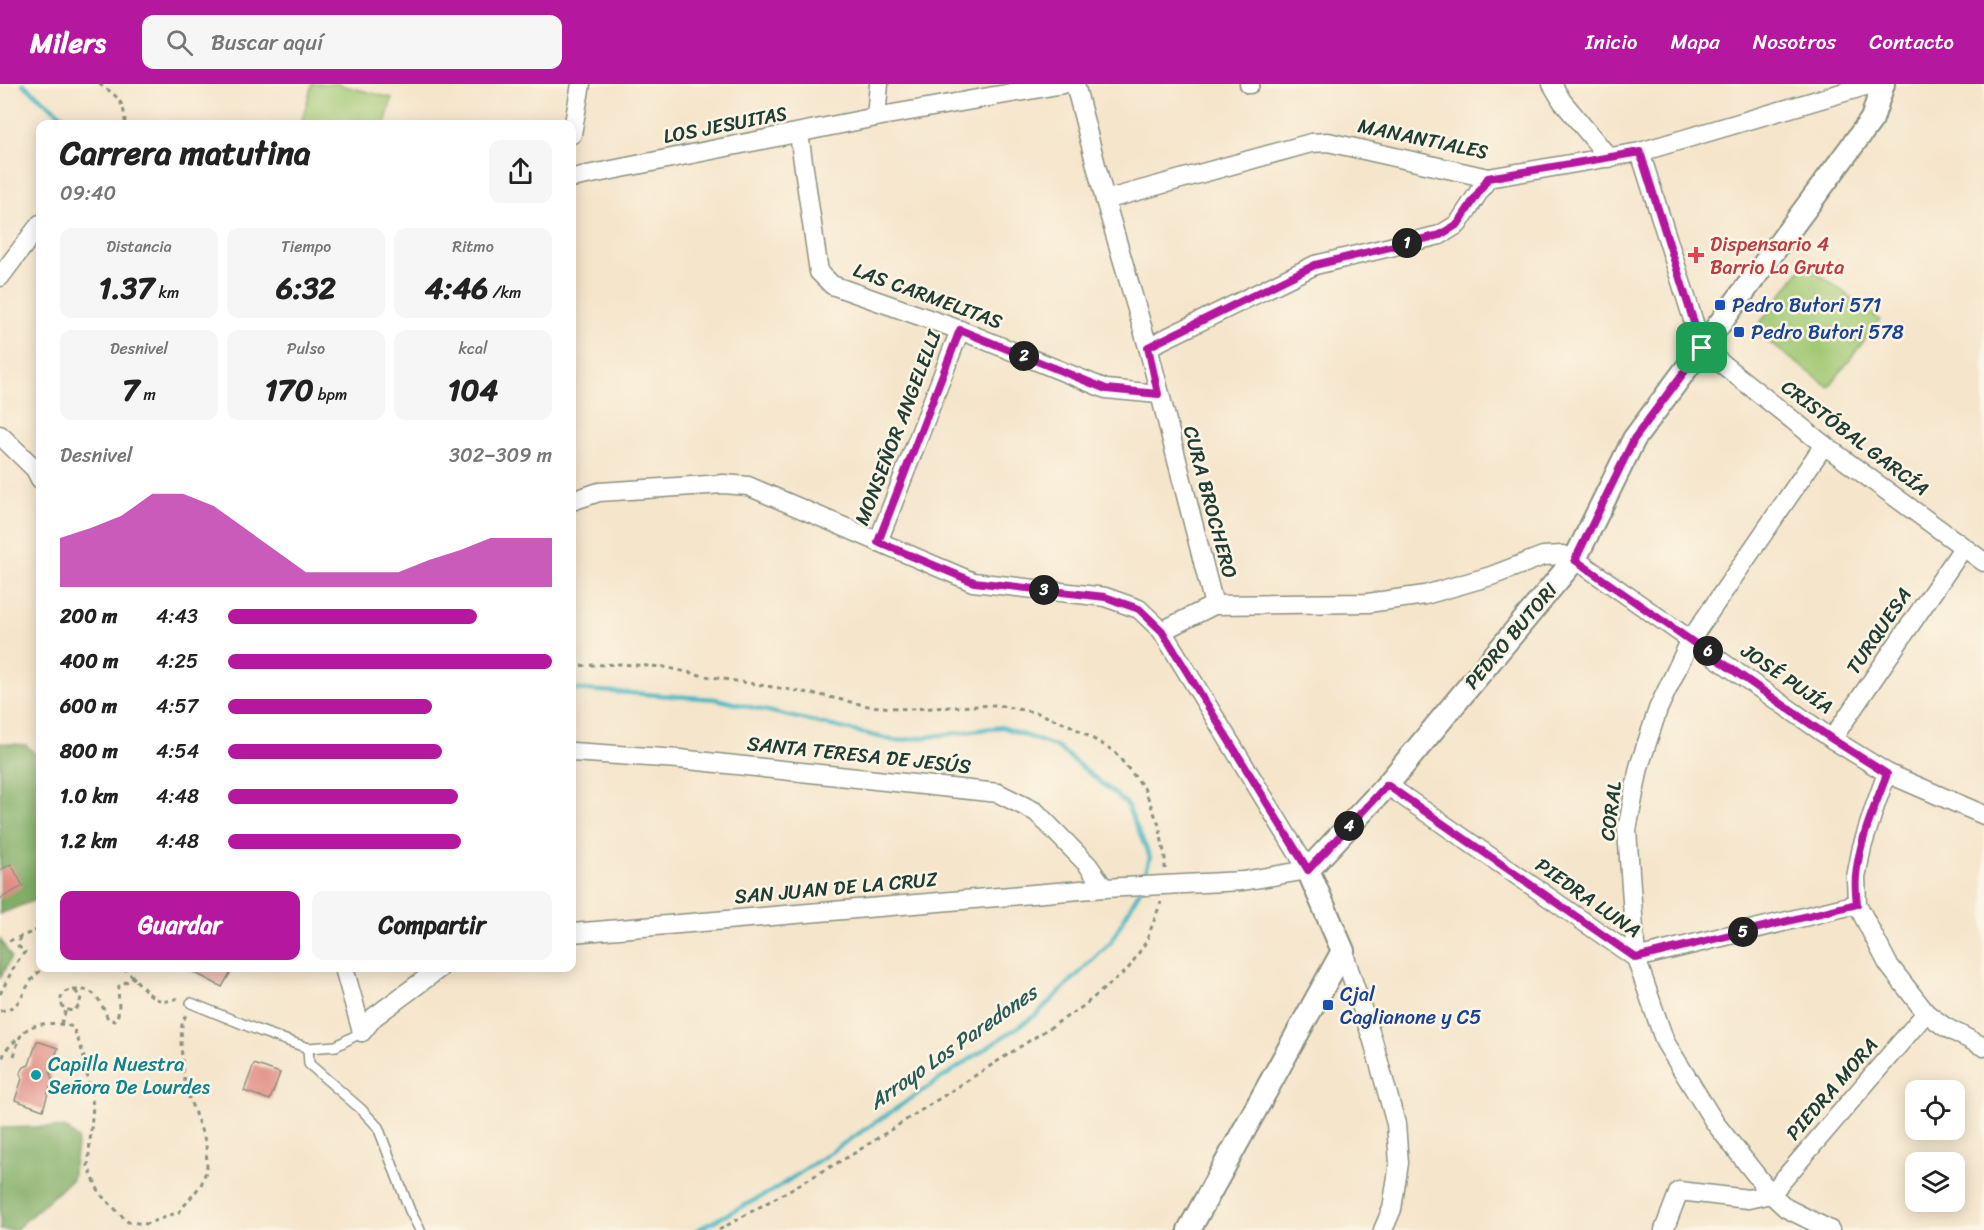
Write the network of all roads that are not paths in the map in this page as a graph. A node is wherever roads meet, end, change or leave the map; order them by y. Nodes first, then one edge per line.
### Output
1 (581, 84) edge
2 (879, 84) edge
3 (1063, 84) edge
4 (1075, 84) edge
5 (1552, 84) edge
6 (1872, 84) edge
7 (1883, 84) edge
8 (876, 117) junction
9 (575, 120) edge
10 (799, 134) junction
11 (1640, 152) junction
12 (1609, 158) junction
13 (576, 177) edge
14 (1488, 178) junction
15 (1105, 200) junction
16 (36, 229) edge
17 (0, 277) edge
18 (960, 330) junction
19 (1148, 347) junction
20 (1702, 348) junction
21 (1158, 394) junction
22 (0, 435) edge
23 (1824, 446) junction
24 (36, 471) edge
25 (576, 500) edge
26 (878, 542) junction
27 (1963, 548) junction
28 (1575, 560) junction
29 (1984, 561) edge
30 (1214, 605) junction
31 (1162, 631) junction
32 (1691, 639) junction
33 (1832, 739) junction
34 (576, 752) edge
35 (1887, 774) junction
36 (1387, 785) junction
37 (1984, 815) edge
38 (1308, 870) junction
39 (1104, 888) junction
40 (1857, 904) junction
41 (576, 933) edge
42 (1343, 951) junction
43 (1636, 958) junction
44 (345, 972) edge
45 (435, 972) edge
46 (191, 1003) road end
47 (1926, 1013) junction
48 (362, 1032) junction
49 (1984, 1047) edge
50 (308, 1048) junction
51 (1771, 1194) junction
52 (420, 1230) edge
53 (1189, 1230) edge
54 (1383, 1230) edge
55 (1664, 1230) edge
56 (1830, 1230) edge

1 - 9 street
2 - 8 street
3 - 8 street, LOS JESUITAS
4 - 15 street, CURA BROCHERO
5 - 12 street
6 - 11 street, MANANTIALES
7 - 20 street, PEDRO BUTORI
8 - 10 street, LOS JESUITAS
10 - 13 street, LOS JESUITAS
10 - 18 street, LAS CARMELITAS
11 - 12 street, MANANTIALES
11 - 20 street
12 - 14 street, MANANTIALES
14 - 15 street, MANANTIALES
14 - 19 street
15 - 19 street, CURA BROCHERO
16 - 17 street
18 - 21 street, LAS CARMELITAS
18 - 26 street, MONSEÑOR ANGELELLI
19 - 21 street, CURA BROCHERO
20 - 23 street, CRISTÓBAL GARCÍA
20 - 28 street, PEDRO BUTORI
21 - 30 street, CURA BROCHERO
22 - 24 street
23 - 27 street, CRISTÓBAL GARCÍA
23 - 32 street, CORAL
25 - 26 street
26 - 31 street
27 - 29 street, CRISTÓBAL GARCÍA
27 - 33 street, TURQUESA
28 - 30 street
28 - 32 street, JOSÉ PUJÍA
28 - 36 street, PEDRO BUTORI
30 - 31 street, CURA BROCHERO
31 - 38 street
32 - 33 street, JOSÉ PUJÍA
32 - 43 street, CORAL
33 - 35 street, JOSÉ PUJÍA
34 - 39 street, SANTA TERESA DE JESÚS
35 - 37 street, JOSÉ PUJÍA
35 - 40 street
36 - 38 street, PEDRO BUTORI
36 - 43 street, PIEDRA LUNA
38 - 39 street, SAN JUAN DE LA CRUZ
38 - 42 street
39 - 41 street, SAN JUAN DE LA CRUZ
40 - 43 street, PIEDRA LUNA
40 - 47 street
42 - 53 street
42 - 54 street
43 - 51 street, CORAL
44 - 48 street
45 - 48 street
46 - 50 lane
47 - 49 street
47 - 51 street, PIEDRA MORA
48 - 50 lane
50 - 52 lane
51 - 55 street
51 - 56 street, CORAL

